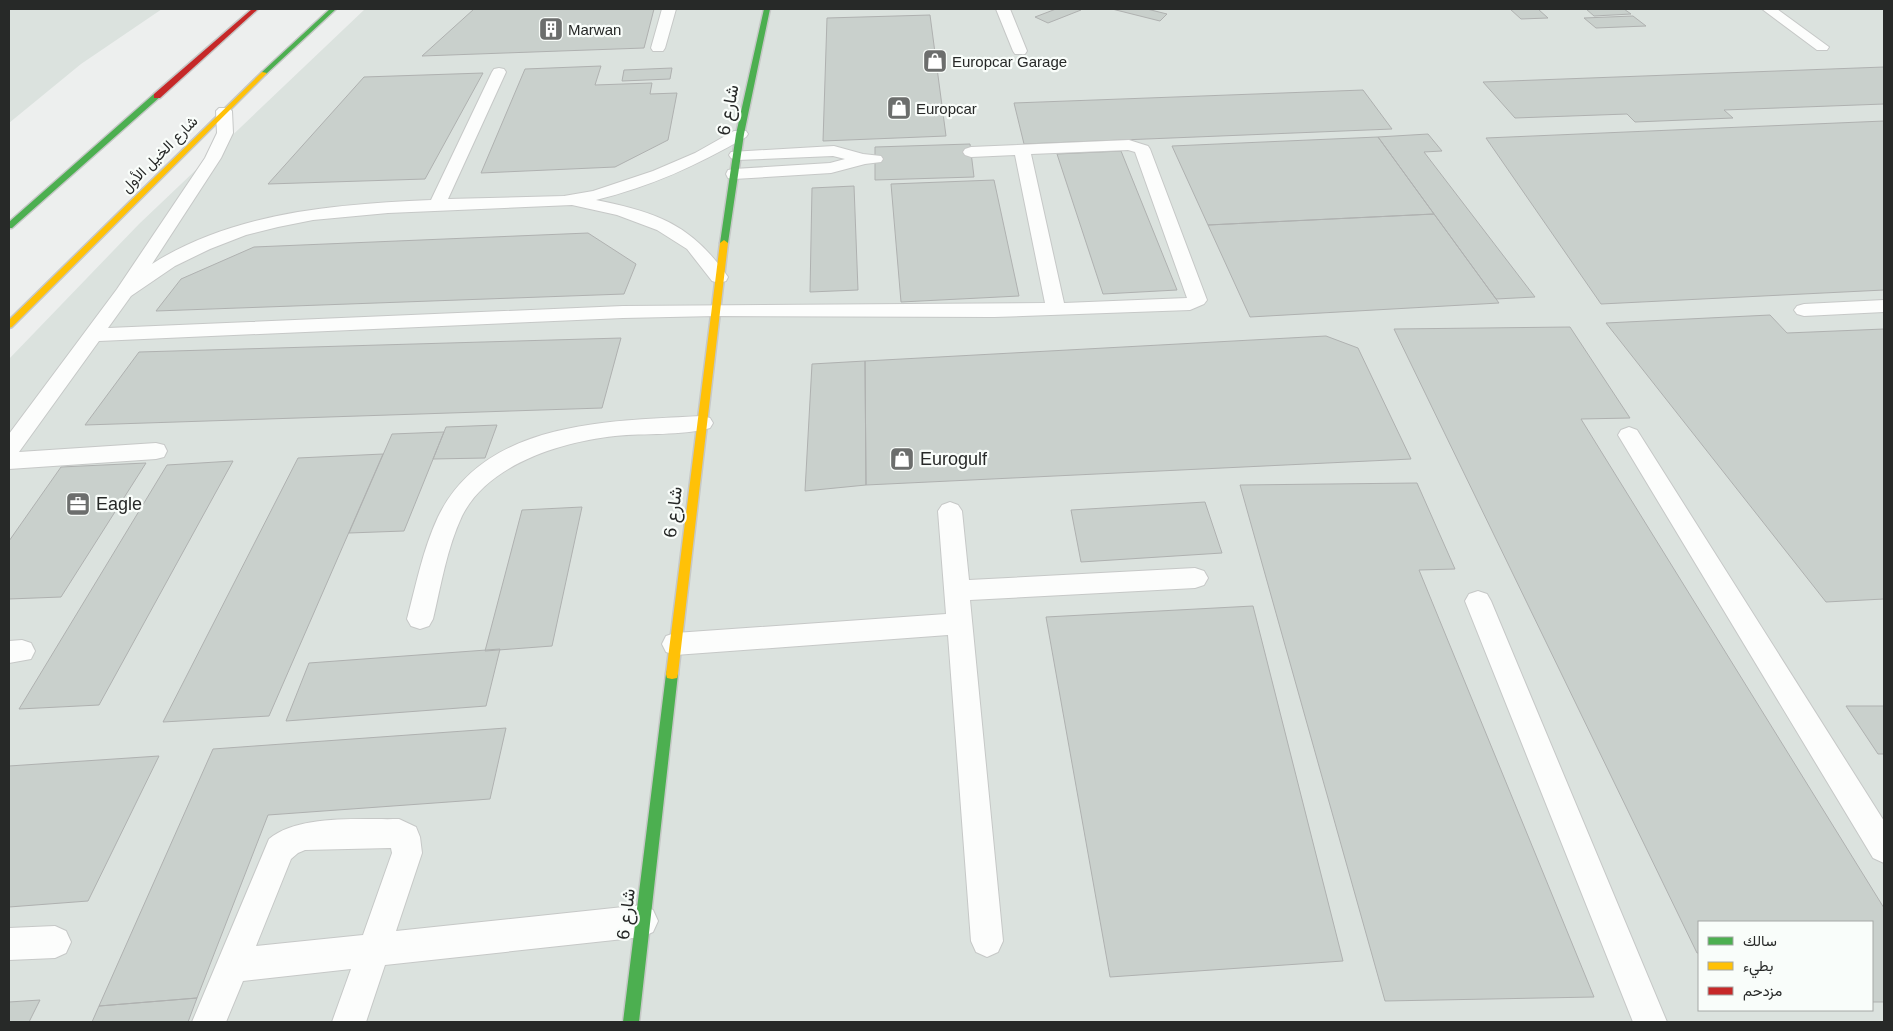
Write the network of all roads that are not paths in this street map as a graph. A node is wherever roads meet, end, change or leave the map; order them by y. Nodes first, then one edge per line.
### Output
1 (255, 9) edge
2 (333, 9) edge
3 (669, 9) edge
4 (767, 9) edge
5 (1003, 9) edge
6 (1769, 9) edge
7 (1822, 47) dead end
8 (658, 48) dead end
9 (1020, 51) dead end
10 (499, 72) dead end
11 (224, 111) junction
12 (740, 134) junction
13 (1022, 150) junction
14 (971, 152) dead end
15 (737, 155) junction
16 (734, 174) junction
17 (571, 200) junction
18 (437, 206) junction
19 (9, 226) edge
20 (719, 277) junction
21 (124, 292) junction
22 (1884, 306) edge
23 (716, 310) junction
24 (1056, 310) junction
25 (1804, 310) dead end
26 (9, 325) edge
27 (92, 335) junction
28 (702, 423) junction
29 (1629, 435) dead end
30 (9, 450) edge
31 (156, 452) dead end
32 (9, 461) edge
33 (950, 511) dead end
34 (1195, 578) dead end
35 (957, 591) junction
36 (1478, 601) dead end
37 (420, 619) dead end
38 (960, 624) junction
39 (675, 644) junction
40 (1884, 848) edge
41 (642, 921) junction
42 (987, 941) dead end
43 (55, 942) dead end
44 (9, 944) edge
45 (374, 950) junction
46 (234, 965) junction
47 (210, 1022) edge
48 (349, 1022) edge
49 (631, 1022) edge
50 (1650, 1022) edge

1 - 19 street
2 - 11 street, شارع الخيل الأول
3 - 8 lane
4 - 12 street, شارع 6
5 - 9 lane
6 - 7 lane
10 - 18 lane
11 - 21 lane
11 - 26 street, شارع الخيل الأول
12 - 15 street, شارع 6
12 - 17 lane
13 - 14 lane
13 - 24 lane
13 - 24 lane
15 - 16 street, شارع 6
15 - 16 lane
16 - 20 street, شارع 6
17 - 18 lane
17 - 20 lane
18 - 21 lane
20 - 23 street, شارع 6
21 - 27 lane
22 - 25 lane
23 - 24 lane
23 - 27 lane
23 - 28 street, شارع 6
27 - 30 lane
28 - 37 lane
28 - 39 street, شارع 6
29 - 40 lane
31 - 32 lane
33 - 35 lane
34 - 35 lane
35 - 38 lane
36 - 50 lane
38 - 39 lane
38 - 42 lane
39 - 41 street, شارع 6
41 - 45 lane
41 - 49 street, شارع 6
43 - 44 lane
45 - 46 lane
45 - 46 lane
45 - 48 lane
46 - 47 lane

